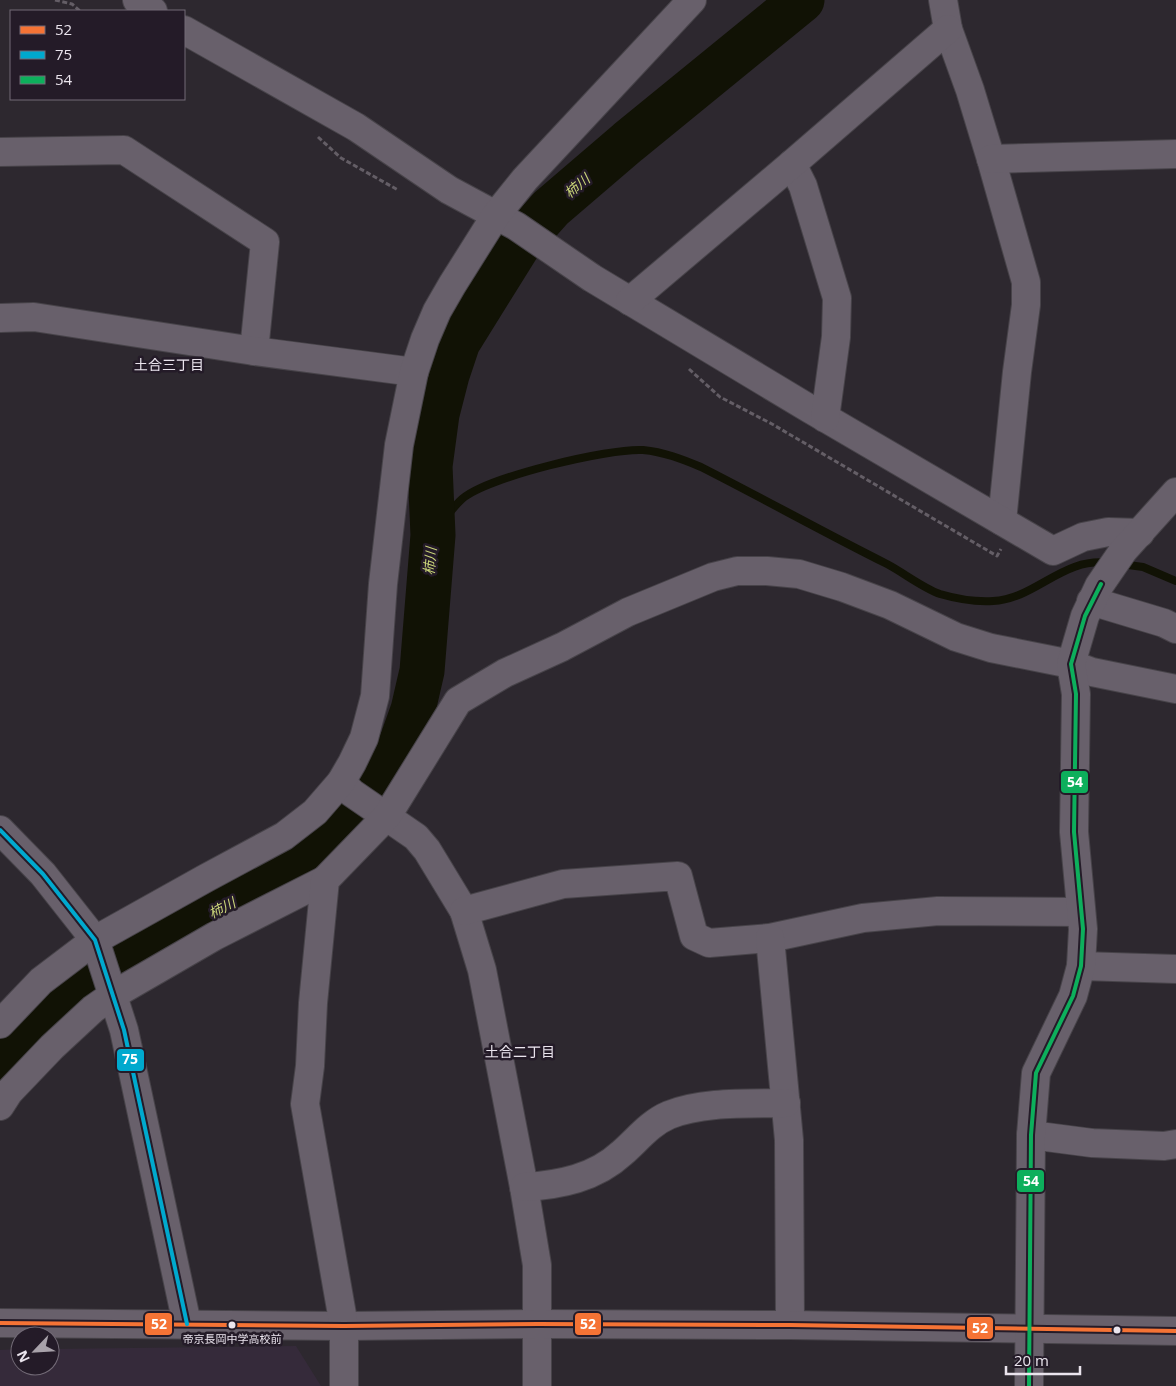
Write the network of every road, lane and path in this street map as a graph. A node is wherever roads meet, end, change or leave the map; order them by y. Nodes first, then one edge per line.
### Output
1 (55, 0) edge
2 (137, 0) edge
3 (692, 0) edge
4 (943, 0) edge
5 (79, 10) edge
6 (152, 10) edge
7 (948, 29) junction
8 (185, 31) edge
9 (0, 152) edge
10 (1176, 154) edge
11 (992, 159) junction
12 (792, 164) junction
13 (517, 227) junction
14 (630, 302) junction
15 (0, 318) edge
16 (254, 351) junction
17 (414, 372) junction
18 (825, 418) junction
19 (1176, 492) edge
20 (1002, 522) junction
21 (1131, 542) junction
22 (1095, 594) junction
23 (1176, 629) edge
24 (1071, 664) junction
25 (1176, 689) edge
26 (346, 787) junction
27 (383, 814) junction
28 (0, 830) edge
29 (325, 880) junction
30 (464, 911) junction
31 (1082, 912) junction
32 (770, 938) junction
33 (95, 940) junction
34 (1081, 966) junction
35 (1176, 969) edge
36 (113, 995) junction
37 (0, 1024) edge
38 (786, 1103) junction
39 (0, 1106) edge
40 (1031, 1135) junction
41 (1176, 1144) edge
42 (524, 1187) junction
43 (0, 1323) edge
44 (187, 1324) junction
45 (538, 1324) junction
46 (790, 1325) junction
47 (344, 1326) junction
48 (1029, 1329) junction
49 (1176, 1331) edge
50 (344, 1386) edge
51 (538, 1386) edge
52 (1029, 1386) edge

1 - 5 path
2 - 6 street
3 - 13 street
4 - 7 street
7 - 11 street
7 - 12 street
8 - 13 street
9 - 16 street
10 - 11 street
11 - 20 street
12 - 14 street
12 - 18 street
13 - 14 street
13 - 17 street
14 - 18 street
15 - 16 street
16 - 17 street
17 - 26 street
18 - 20 street
19 - 21 street
20 - 21 street
21 - 22 street
22 - 23 street
22 - 24 street
24 - 25 street
24 - 27 street
24 - 31 street
26 - 27 street
26 - 33 street
27 - 29 street
27 - 30 street
28 - 33 street
29 - 36 street
29 - 47 street
30 - 32 street
30 - 42 street
31 - 32 street
31 - 34 street
32 - 38 street
33 - 36 street
33 - 37 street
34 - 35 street
34 - 40 street
36 - 39 street
36 - 44 street
38 - 42 street
38 - 46 street
40 - 41 street
40 - 48 street
42 - 45 street
43 - 44 street
44 - 47 street
45 - 46 street
45 - 47 street
45 - 51 street
46 - 48 street
47 - 50 street
48 - 49 street
48 - 52 street

